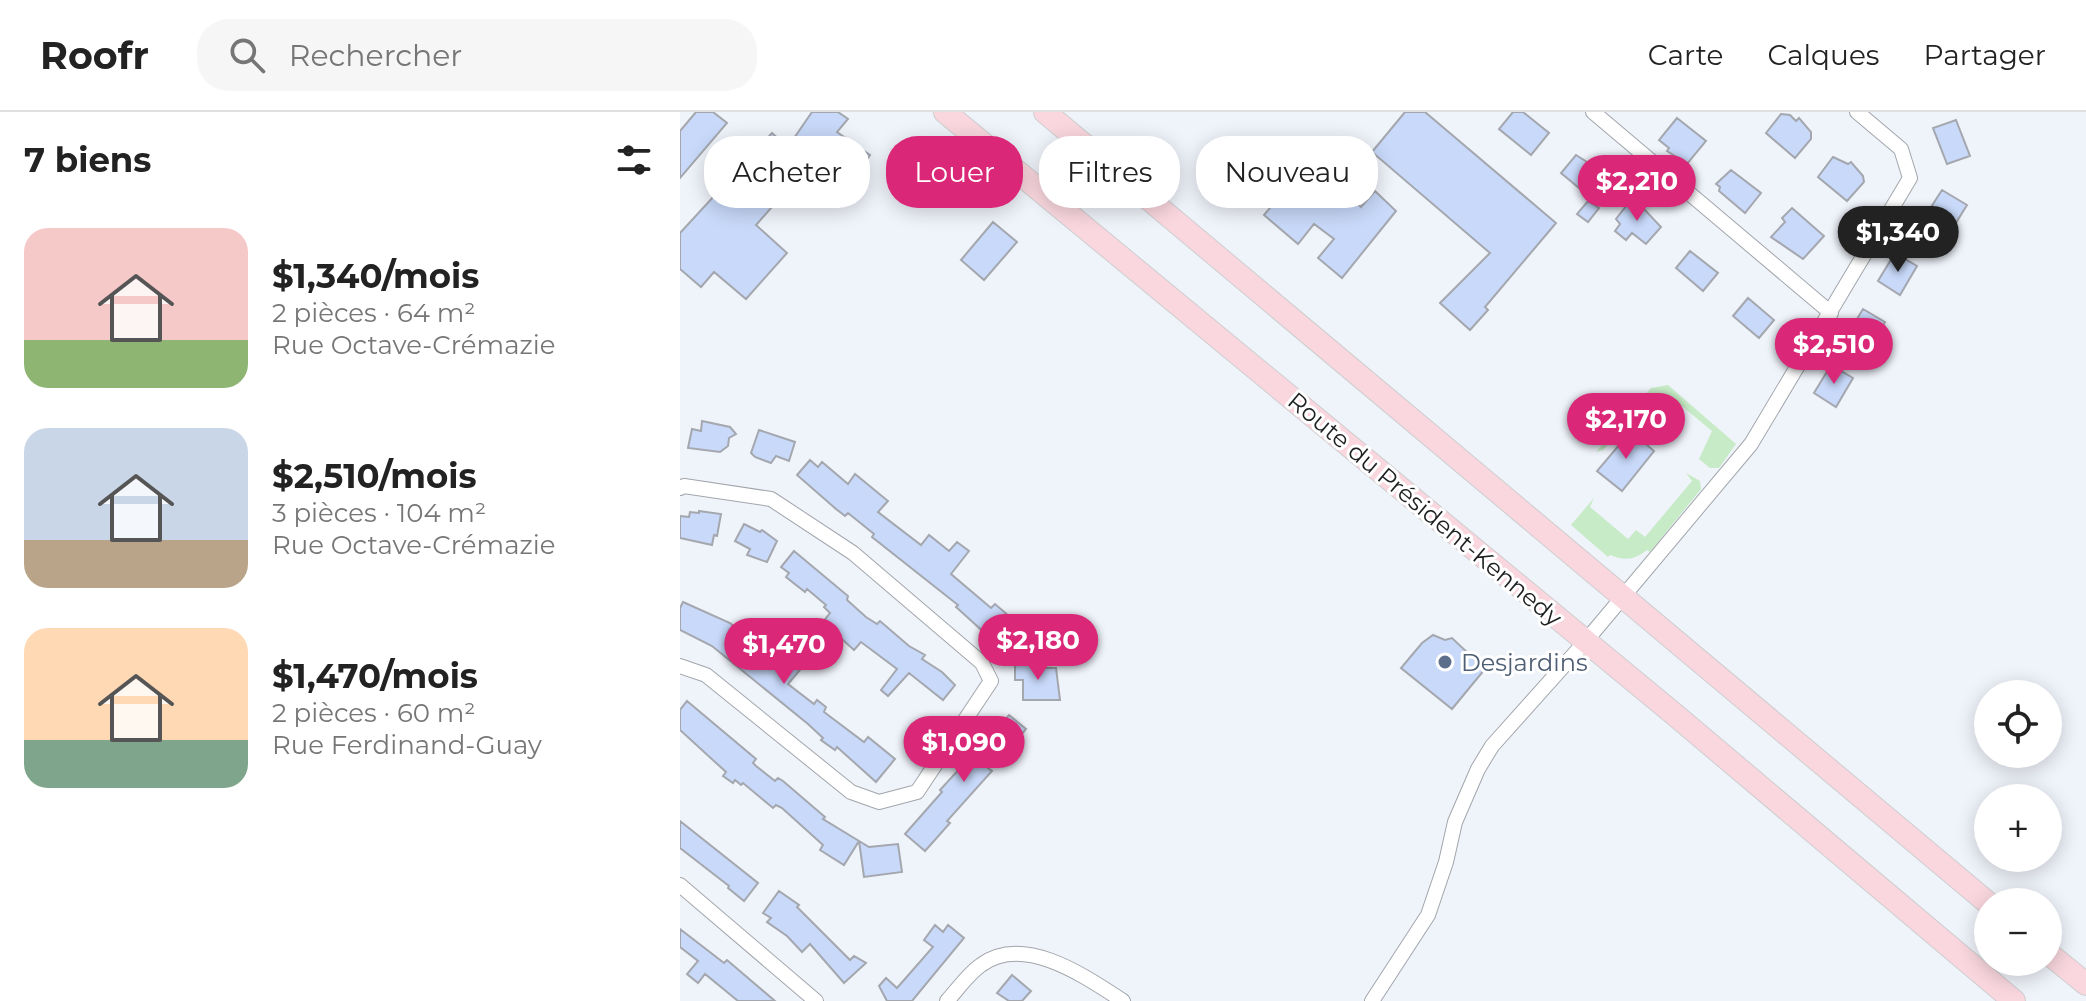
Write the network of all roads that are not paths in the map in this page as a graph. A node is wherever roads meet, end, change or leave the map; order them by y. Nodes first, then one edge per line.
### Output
1 (945, 112) edge
2 (1045, 112) edge
3 (1593, 112) edge
4 (1857, 112) edge
5 (1831, 313) junction
6 (680, 488) edge
7 (1622, 598) junction
8 (1585, 642) junction
9 (680, 666) edge
10 (681, 886) edge
11 (1974, 891) edge
12 (2062, 964) edge
13 (2086, 984) edge
14 (816, 1001) edge
15 (947, 1001) edge
16 (1123, 1001) edge
17 (1372, 1001) edge
18 (2014, 1001) edge

1 - 8 main road, Route du Président-Kennedy
2 - 7 main road
3 - 5 street
4 - 5 street
5 - 7 street
6 - 9 street
7 - 8 street
7 - 11 main road
8 - 17 street
8 - 18 main road, Route du Président-Kennedy
10 - 14 street
12 - 13 main road
15 - 16 street

